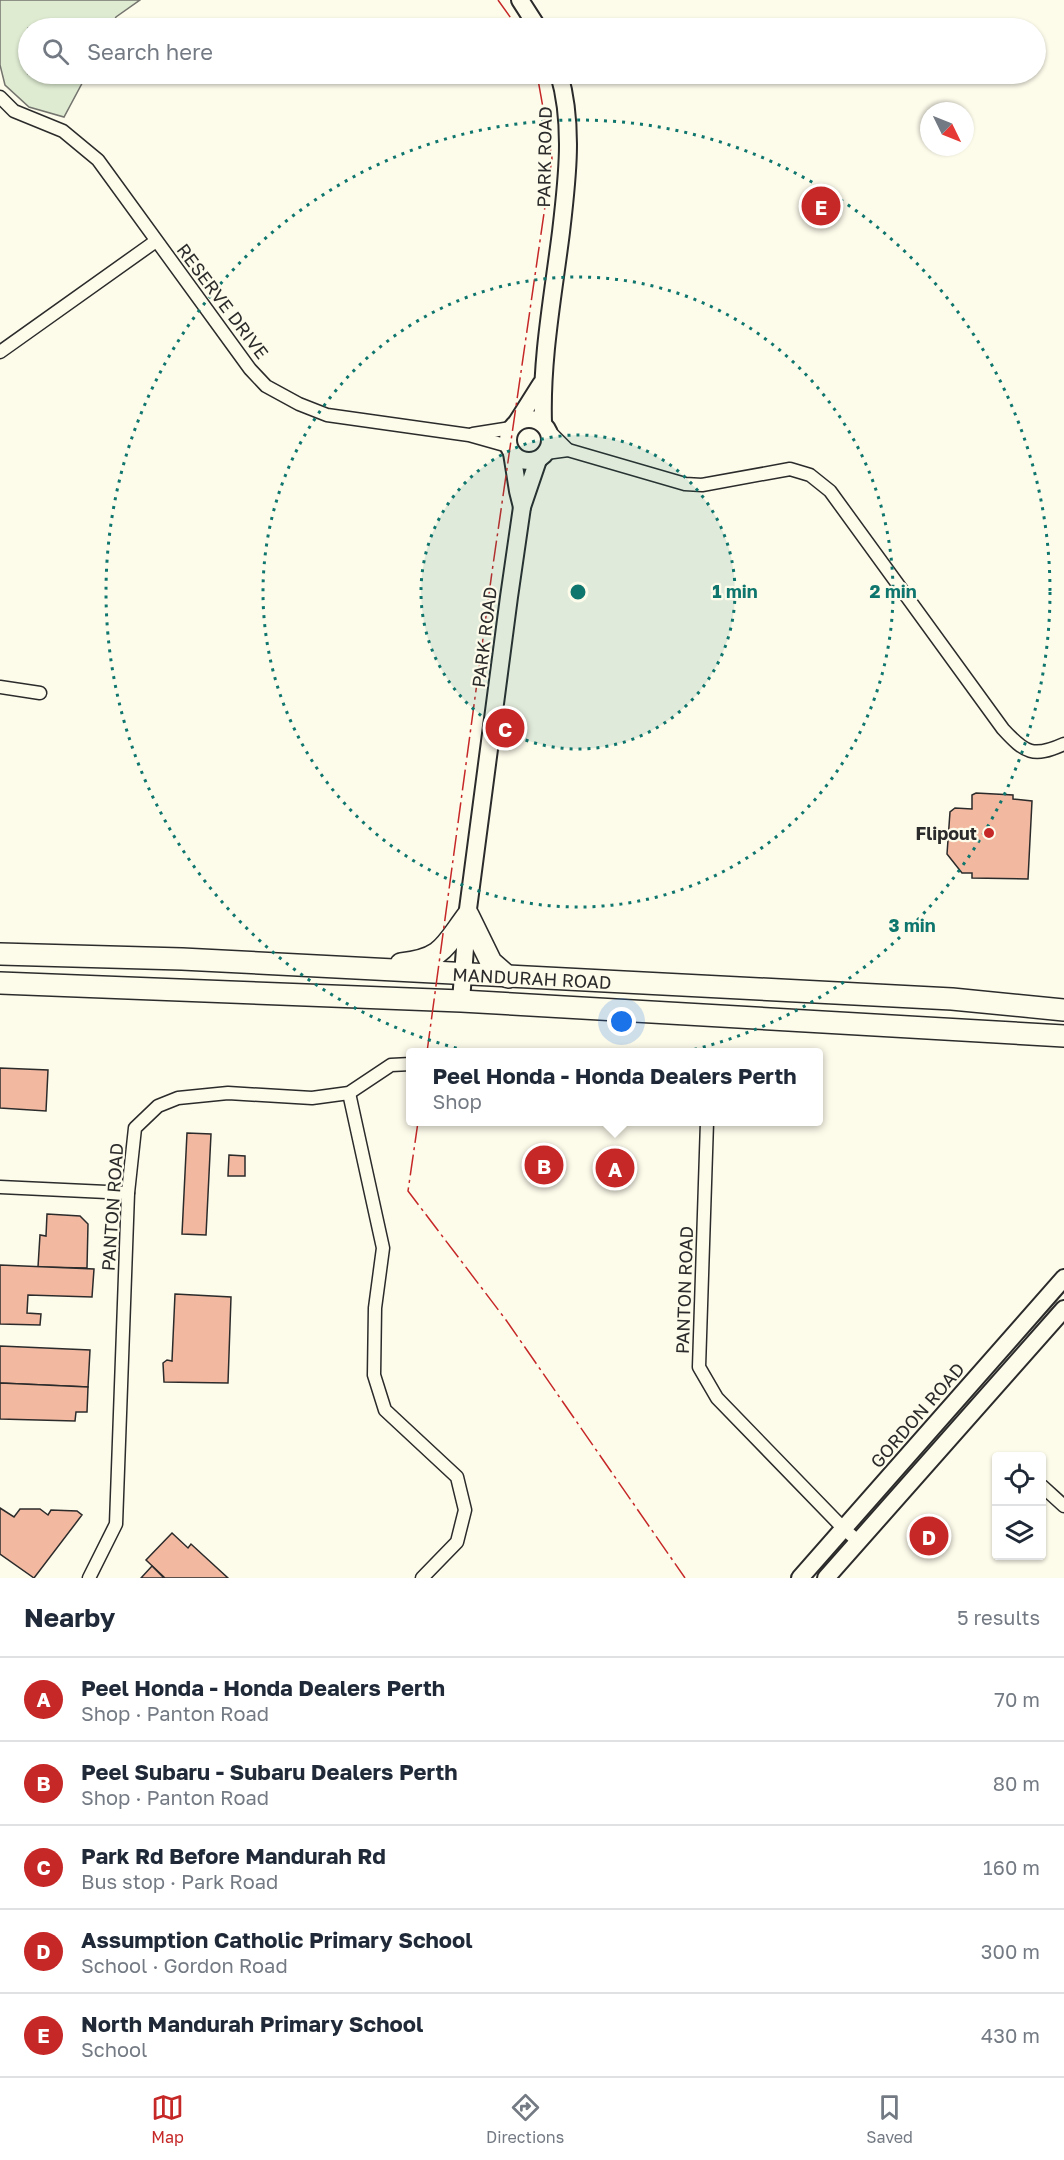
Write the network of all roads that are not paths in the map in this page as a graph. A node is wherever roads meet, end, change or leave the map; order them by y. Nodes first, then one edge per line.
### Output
1 (520, 0) edge
2 (532, 18) edge
3 (562, 84) edge
4 (0, 97) edge
5 (156, 241) junction
6 (0, 352) edge
7 (542, 384) junction
8 (514, 425) junction
9 (546, 427) junction
10 (469, 435) junction
11 (510, 450) junction
12 (568, 450) junction
13 (542, 457) junction
14 (522, 507) junction
15 (0, 687) edge
16 (40, 693) dead end
17 (1064, 744) edge
18 (468, 915) junction
19 (0, 954) edge
20 (361, 969) junction
21 (456, 974) junction
22 (508, 976) junction
23 (0, 983) edge
24 (1064, 996) edge
25 (455, 1001) junction
26 (1001, 1003) junction
27 (1064, 1010) edge
28 (1064, 1036) edge
29 (406, 1064) edge
30 (348, 1093) junction
31 (706, 1126) edge
32 (0, 1187) edge
33 (128, 1193) junction
34 (1064, 1278) edge
35 (1064, 1309) edge
36 (1020, 1329) junction
37 (1035, 1342) junction
38 (1046, 1490) edge
39 (1064, 1506) edge
40 (843, 1529) junction
41 (859, 1542) junction
42 (89, 1578) edge
43 (422, 1578) edge
44 (800, 1578) edge
45 (826, 1578) edge

1 - 2 street
3 - 7 street, PARK ROAD
4 - 5 street, RESERVE DRIVE
5 - 6 street
5 - 10 street, RESERVE DRIVE
7 - 8 street, PARK ROAD
7 - 9 street, PARK ROAD
8 - 9 street
8 - 10 street, RESERVE DRIVE
8 - 11 street
9 - 12 street
9 - 13 street
10 - 11 street, RESERVE DRIVE
11 - 13 street
11 - 14 street, PARK ROAD
12 - 13 street
12 - 17 street
13 - 14 street, PARK ROAD
14 - 18 street, PARK ROAD
15 - 16 street
18 - 20 highway
18 - 21 street, PARK ROAD
18 - 22 highway
19 - 20 highway, MANDURAH ROAD
20 - 21 highway, MANDURAH ROAD
21 - 22 highway, MANDURAH ROAD
21 - 25 street, PARK ROAD
22 - 26 highway, MANDURAH ROAD
23 - 25 highway, MANDURAH ROAD
24 - 26 highway
25 - 28 highway, MANDURAH ROAD
26 - 27 highway, MANDURAH ROAD
29 - 30 street, PANTON ROAD
30 - 33 street, PANTON ROAD
30 - 43 street
31 - 40 street, PANTON ROAD
32 - 33 street
33 - 42 street, PANTON ROAD
34 - 36 street, GORDON ROAD
35 - 37 street
36 - 37 street
36 - 40 street, GORDON ROAD
37 - 41 street
38 - 39 street
40 - 41 street, PANTON ROAD
40 - 44 street, GORDON ROAD
41 - 45 street

